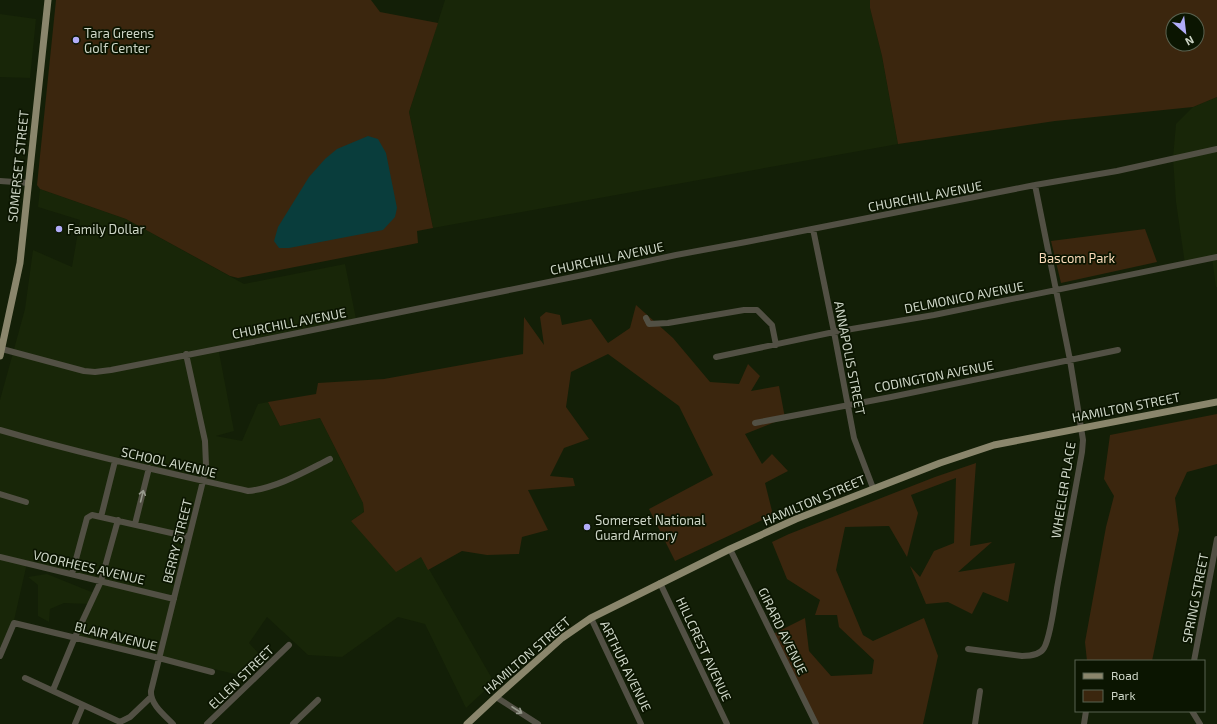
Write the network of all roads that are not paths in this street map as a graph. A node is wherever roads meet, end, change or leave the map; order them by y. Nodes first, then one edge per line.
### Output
1 (48, 0) edge
2 (1217, 149) edge
3 (0, 181) edge
4 (29, 183) junction
5 (1035, 185) junction
6 (813, 229) junction
7 (1217, 258) edge
8 (1056, 289) junction
9 (646, 318) dead end
10 (834, 332) junction
11 (776, 345) junction
12 (1118, 350) dead end
13 (1, 353) edge
14 (186, 354) junction
15 (716, 357) dead end
16 (1070, 360) junction
17 (1217, 402) edge
18 (848, 405) junction
19 (754, 423) dead end
20 (1081, 428) junction
21 (0, 430) edge
22 (330, 459) dead end
23 (115, 461) junction
24 (149, 468) junction
25 (203, 481) junction
26 (873, 488) junction
27 (0, 494) edge
28 (26, 502) dead end
29 (102, 517) junction
30 (118, 520) junction
31 (134, 524) junction
32 (190, 537) junction
33 (1217, 539) edge
34 (730, 549) junction
35 (0, 557) edge
36 (72, 574) junction
37 (101, 581) junction
38 (660, 583) junction
39 (174, 599) junction
40 (591, 618) junction
41 (75, 637) junction
42 (289, 645) dead end
43 (968, 649) dead end
44 (0, 656) edge
45 (159, 658) junction
46 (1194, 660) edge
47 (212, 672) dead end
48 (24, 678) dead end
49 (53, 690) junction
50 (980, 691) dead end
51 (151, 697) junction
52 (496, 697) junction
53 (318, 700) dead end
54 (83, 706) junction
55 (1086, 712) edge
56 (1193, 712) edge
57 (75, 724) edge
58 (173, 724) edge
59 (208, 724) edge
60 (293, 724) edge
61 (467, 724) edge
62 (538, 724) edge
63 (641, 724) edge
64 (727, 724) edge
65 (816, 724) edge
66 (975, 724) edge
67 (1084, 724) edge
68 (1200, 724) edge

1 - 4 main road, SOMERSET STREET
2 - 5 street, CHURCHILL AVENUE
3 - 4 street
4 - 13 main road, SOMERSET STREET
5 - 6 street, CHURCHILL AVENUE
5 - 8 street, WHEELER PLACE
6 - 10 street, ANNAPOLIS STREET
6 - 14 street, CHURCHILL AVENUE
7 - 8 street, DELMONICO AVENUE
8 - 10 street, DELMONICO AVENUE
8 - 16 street, WHEELER PLACE
9 - 11 street
10 - 11 street, DELMONICO AVENUE
10 - 18 street, ANNAPOLIS STREET
11 - 15 street, DELMONICO AVENUE
12 - 16 street, CODINGTON AVENUE
13 - 14 street, CHURCHILL AVENUE
14 - 25 street, BERRY STREET
16 - 18 street, CODINGTON AVENUE
16 - 20 street, WHEELER PLACE
17 - 20 main road, HAMILTON STREET
18 - 19 street, CODINGTON AVENUE
18 - 26 street, ANNAPOLIS STREET
20 - 26 main road, HAMILTON STREET
20 - 43 street, WHEELER PLACE
21 - 23 street, SCHOOL AVENUE
22 - 25 street, SCHOOL AVENUE
23 - 24 street, SCHOOL AVENUE
23 - 29 street
24 - 25 street, SCHOOL AVENUE
31 -> 24 street
25 - 32 street, BERRY STREET
26 - 34 main road, HAMILTON STREET
27 - 28 street
29 - 30 street
29 - 36 street
30 - 31 street
30 - 37 street
31 - 32 street
32 - 39 street, BERRY STREET
33 - 46 street, SPRING STREET
34 - 38 main road, HAMILTON STREET
34 - 65 street, GIRARD AVENUE
35 - 36 street, VOORHEES AVENUE
36 - 37 street, VOORHEES AVENUE
37 - 39 street, VOORHEES AVENUE
37 - 41 street
38 - 40 main road, HAMILTON STREET
38 - 64 street, HILLCREST AVENUE
39 - 45 street, BERRY STREET
40 - 52 main road, HAMILTON STREET
40 - 63 street, ARTHUR AVENUE
41 - 44 street, BLAIR AVENUE
41 - 45 street, BLAIR AVENUE
41 - 49 street
42 - 59 street, ELLEN STREET
45 - 47 street, BLAIR AVENUE
45 - 51 street, BERRY STREET
48 - 49 street
49 - 54 street
50 - 66 street
51 - 54 street
51 - 58 street
52 - 61 main road, HAMILTON STREET
52 -> 62 street
53 - 60 street
54 - 57 street
55 - 67 street
56 - 68 street

